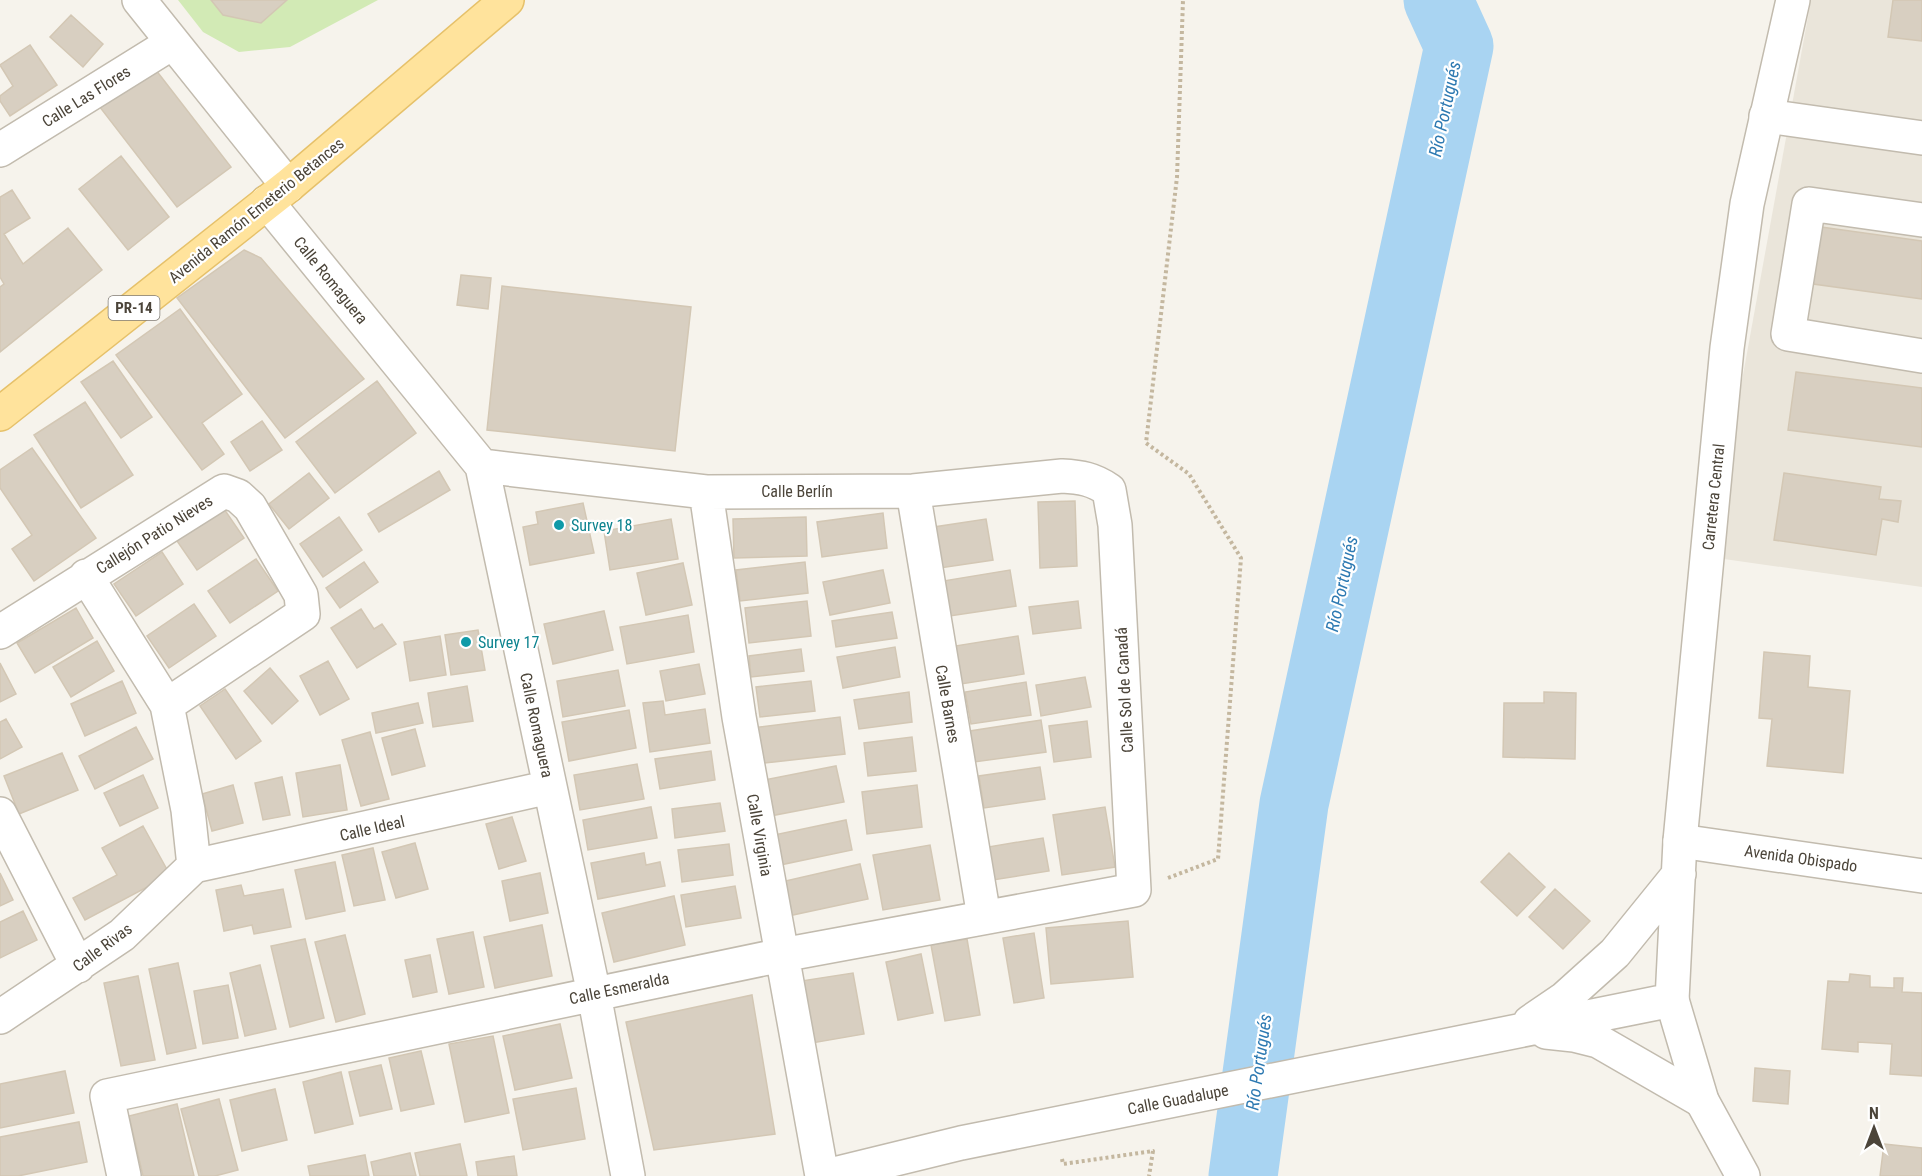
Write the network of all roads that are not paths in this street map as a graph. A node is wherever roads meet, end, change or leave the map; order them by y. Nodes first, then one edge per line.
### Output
1 (139, 0) edge
2 (507, 0) edge
3 (1793, 0) edge
4 (172, 42) junction
5 (1766, 116) junction
6 (1922, 138) edge
7 (0, 150) edge
8 (278, 194) junction
9 (1922, 220) edge
10 (1922, 356) edge
11 (0, 414) edge
12 (482, 466) junction
13 (1109, 490) joint
14 (913, 491) junction
15 (706, 492) junction
16 (86, 576) junction
17 (0, 632) edge
18 (167, 705) junction
19 (550, 787) junction
20 (0, 814) edge
21 (1680, 841) junction
22 (194, 866) junction
23 (1678, 874) junction
24 (1922, 876) edge
25 (1134, 890) joint
26 (984, 916) junction
27 (782, 955) junction
28 (78, 966) junction
29 (594, 994) junction
30 (1672, 1000) junction
31 (0, 1017) edge
32 (1520, 1029) junction
33 (1702, 1101) junction
34 (124, 1176) edge
35 (628, 1176) edge
36 (824, 1176) edge
37 (1743, 1176) edge

1 - 4 street, Calle Romaguera
2 - 8 main road, Avenida Ramón Emeterio Betances / PR-14
3 - 5 street, Carretera Central
4 - 7 street, Calle Las Flores
4 - 8 street, Calle Romaguera
5 - 6 street
5 - 21 street, Carretera Central
8 - 11 main road, Avenida Ramón Emeterio Betances / PR-14
8 - 12 street, Calle Romaguera
9 - 10 street
12 - 15 street, Calle Berlín
12 - 19 street, Calle Romaguera
13 - 14 street, Calle Berlín
13 - 25 street, Calle Sol de Canadá
14 - 15 street, Calle Berlín
14 - 26 street, Calle Barnes
15 - 27 street, Calle Virginia
16 - 17 street, Callejón Patio Nieves
16 - 18 street
16 - 18 street, Callejón Patio Nieves
18 - 22 street
19 - 22 street, Calle Ideal
19 - 29 street, Calle Romaguera
20 - 28 street
21 - 23 street, Carretera Central
21 - 24 street, Avenida Obispado
22 - 28 street, Calle Rivas
23 - 30 street, Carretera Central
23 - 32 street
25 - 26 street, Calle Esmeralda
26 - 27 street, Calle Esmeralda
27 - 29 street, Calle Esmeralda
27 - 36 street, Calle Virginia
28 - 31 street, Calle Rivas
29 - 34 street, Calle Esmeralda
29 - 35 street, Calle Romaguera
30 - 32 street, Calle Guadalupe
30 - 33 street, Carretera Central
32 - 33 street
32 - 36 street, Calle Guadalupe
33 - 37 street, Carretera Central

